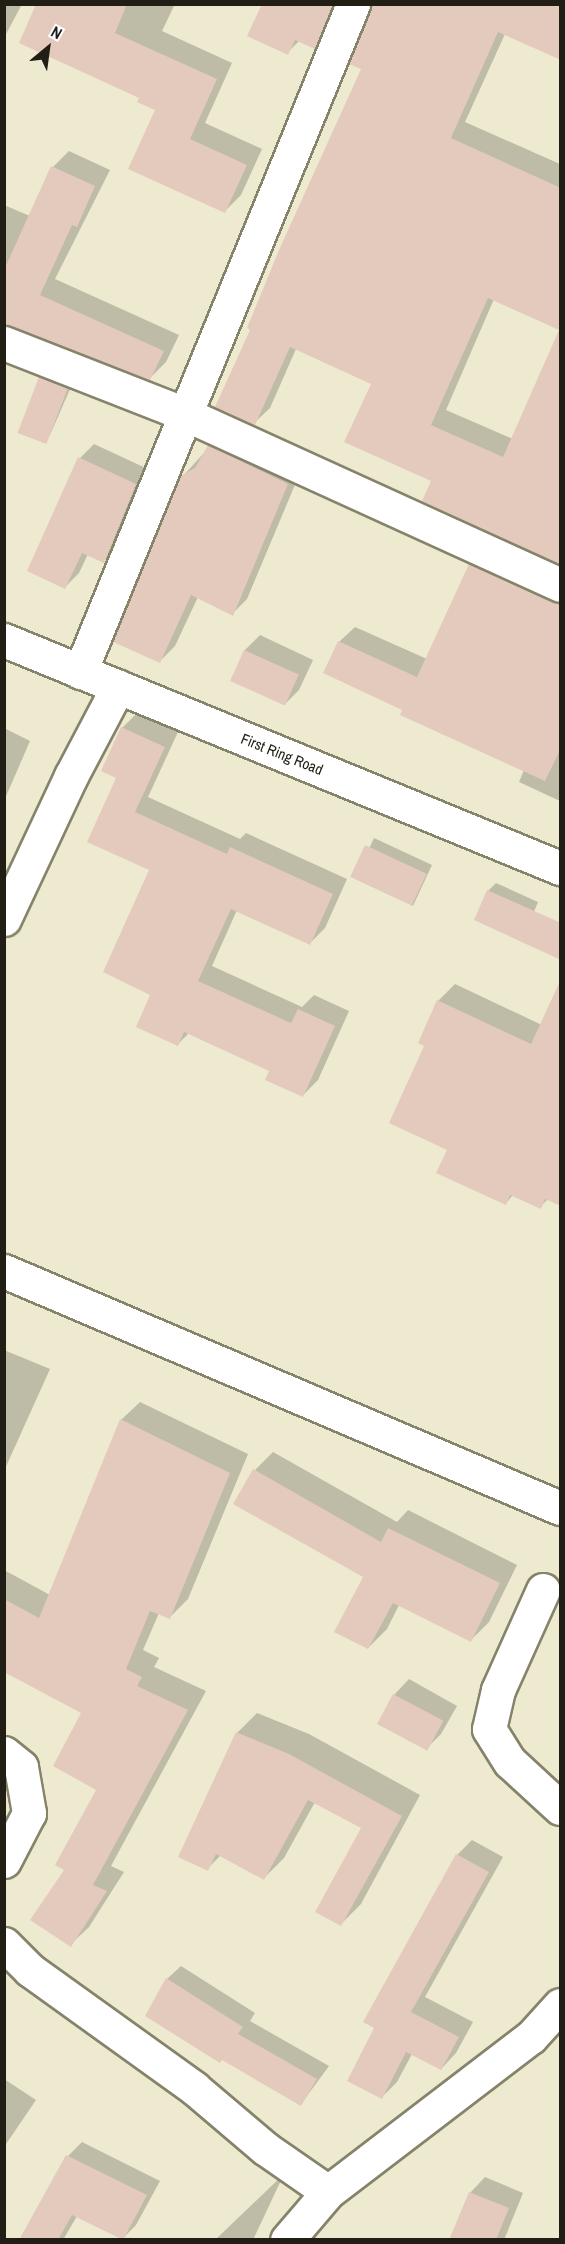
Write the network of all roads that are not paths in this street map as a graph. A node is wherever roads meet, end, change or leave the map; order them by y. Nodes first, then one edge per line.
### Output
1 (353, 4) edge
2 (4, 343) edge
3 (183, 413) junction
4 (561, 585) edge
5 (4, 640) edge
6 (80, 672) junction
7 (118, 687) junction
8 (561, 868) edge
9 (4, 919) edge
10 (4, 1271) edge
11 (561, 1508) edge
12 (543, 1590) dead end
13 (4, 1753) edge
14 (561, 1808) edge
15 (4, 1861) edge
16 (4, 1944) edge
17 (561, 2005) edge
18 (328, 2192) junction
19 (287, 2240) edge

1 - 3 street
2 - 3 street
3 - 4 street
3 - 6 street
5 - 6 street, First Ring Road
6 - 7 street, First Ring Road
7 - 8 street, First Ring Road
7 - 9 street
10 - 11 street
12 - 14 street
13 - 15 street
16 - 18 street
17 - 18 street
18 - 19 street

